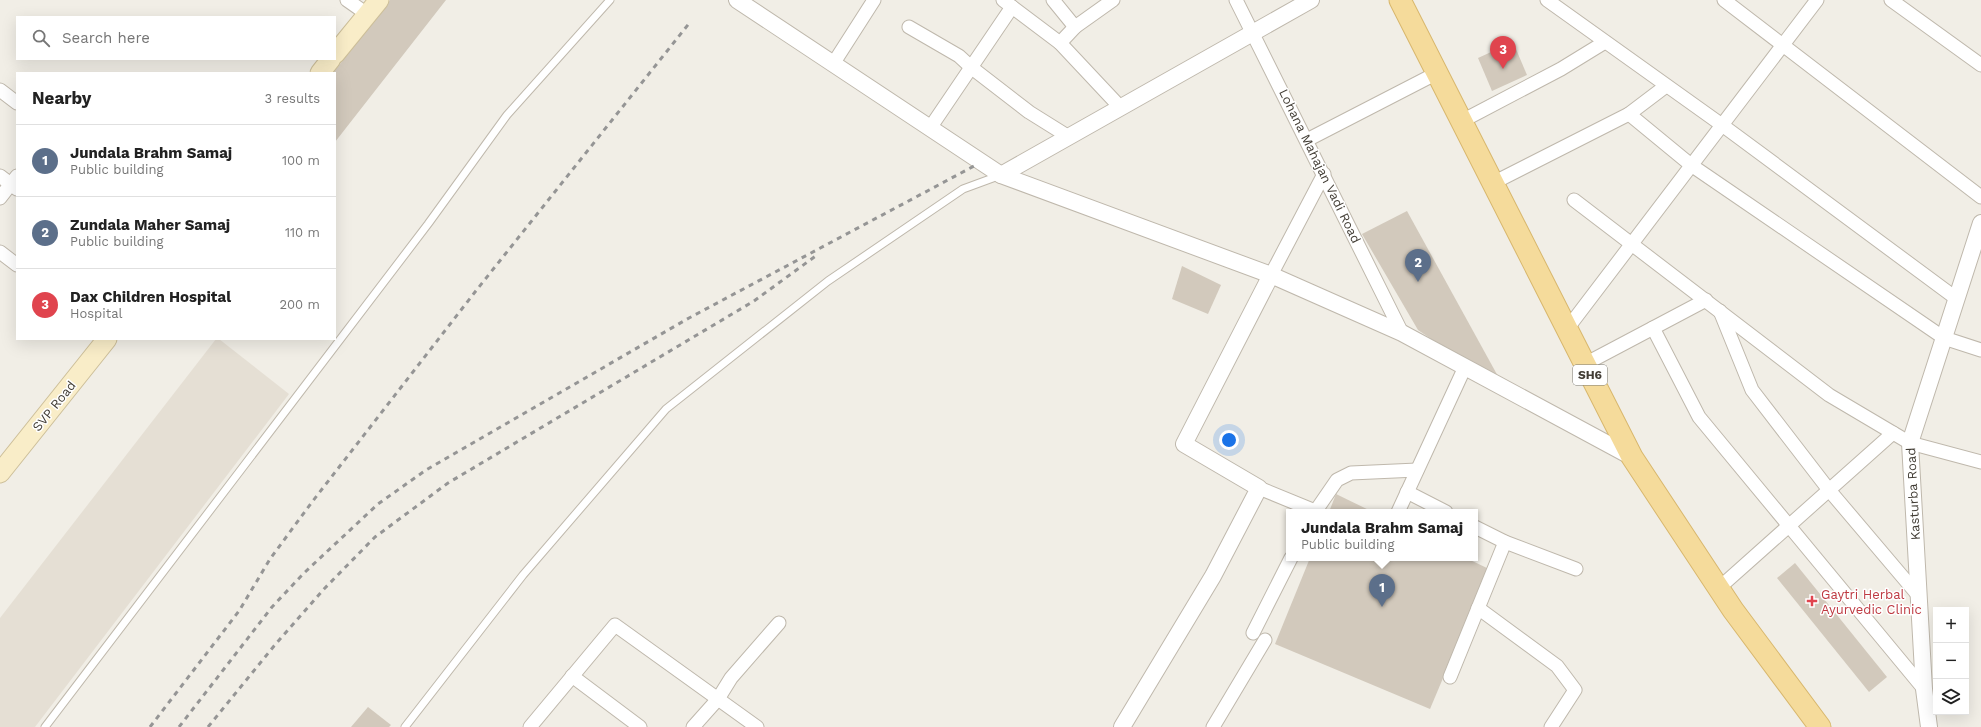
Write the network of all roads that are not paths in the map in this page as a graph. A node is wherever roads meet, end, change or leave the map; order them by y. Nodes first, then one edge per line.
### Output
1 (347, 0) edge
2 (610, 0) edge
3 (737, 0) edge
4 (874, 0) edge
5 (1053, 0) edge
6 (1113, 0) edge
7 (1236, 0) edge
8 (1311, 0) edge
9 (1400, 0) edge
10 (1547, 0) edge
11 (1724, 0) edge
12 (1817, 0) edge
13 (1891, 0) edge
14 (1008, 3) edge
15 (373, 7) edge
16 (909, 27) dead end
17 (1075, 27) junction
18 (1254, 33) junction
19 (1605, 42) junction
20 (1060, 43) junction
21 (1782, 45) junction
22 (336, 53) edge
23 (330, 60) edge
24 (833, 64) junction
25 (1981, 65) edge
26 (972, 68) junction
27 (321, 72) edge
28 (1437, 73) junction
29 (1666, 86) junction
30 (0, 90) edge
31 (16, 102) edge
32 (1121, 108) junction
33 (1629, 114) junction
34 (1462, 121) junction
35 (1722, 125) junction
36 (930, 128) junction
37 (1069, 137) junction
38 (1307, 140) junction
39 (1691, 165) junction
40 (1324, 174) junction
41 (1002, 175) junction
42 (0, 176) edge
43 (15, 183) edge
44 (1493, 183) junction
45 (1981, 197) edge
46 (0, 198) edge
47 (1574, 200) dead end
48 (1981, 223) edge
49 (1632, 243) junction
50 (0, 252) edge
51 (16, 264) edge
52 (1271, 275) junction
53 (1957, 299) junction
54 (1706, 300) junction
55 (1720, 311) junction
56 (1653, 328) junction
57 (1567, 329) junction
58 (1402, 333) junction
59 (1944, 338) junction
60 (106, 340) edge
61 (1981, 350) edge
62 (1584, 364) junction
63 (1465, 367) junction
64 (1893, 433) junction
65 (1910, 443) junction
66 (1632, 457) junction
67 (1981, 462) edge
68 (1418, 470) junction
69 (0, 473) edge
70 (1259, 488) junction
71 (1829, 490) junction
72 (1407, 492) junction
73 (1308, 509) edge
74 (1317, 509) edge
75 (1399, 509) edge
76 (1440, 509) edge
77 (1788, 526) junction
78 (1478, 528) edge
79 (1505, 542) junction
80 (1289, 561) edge
81 (1576, 569) dead end
82 (1719, 588) junction
83 (1918, 595) junction
84 (1478, 608) junction
85 (778, 624) dead end
86 (1252, 633) dead end
87 (1265, 640) dead end
88 (572, 676) junction
89 (1450, 677) dead end
90 (1924, 689) junction
91 (718, 699) junction
92 (45, 727) edge
93 (405, 727) edge
94 (530, 727) edge
95 (640, 727) edge
96 (693, 727) edge
97 (757, 727) edge
98 (1122, 727) edge
99 (1213, 727) edge
100 (1551, 727) edge
101 (1820, 727) edge
102 (1929, 727) edge

1 - 15 street
2 - 92 lane
3 - 24 street
4 - 24 street
5 - 17 street
6 - 17 street
7 - 18 street, Lohana Mahajan Vadi Road
8 - 18 street
9 - 28 main road, SH6
10 - 19 street
11 - 21 street
12 - 21 street
13 - 25 street
14 - 20 street
14 - 26 street
15 - 22 main road
16 - 26 street
17 - 20 street
18 - 32 street
18 - 38 street, Lohana Mahajan Vadi Road
19 - 29 street
19 - 34 street
20 - 32 street
21 - 35 street
21 - 45 street
23 - 27 main road
24 - 36 street
26 - 36 street
26 - 37 street
28 - 34 main road, SH6
28 - 38 street
29 - 33 street
29 - 35 street
30 - 31 street
32 - 37 street
33 - 39 street
33 - 44 street
34 - 44 main road, SH6
35 - 39 street
35 - 53 street
36 - 41 street
37 - 41 street
38 - 40 street, Lohana Mahajan Vadi Road
39 - 49 street
39 - 59 street
40 - 52 street
40 - 58 street, Lohana Mahajan Vadi Road
41 - 52 street
41 - 93 lane
42 - 43 street
43 - 46 street
44 - 57 main road, SH6
47 - 49 street
48 - 53 street, Kasturba Road
49 - 54 street
49 - 57 street
50 - 51 street
52 - 58 street
52 - 70 street
53 - 59 street, Kasturba Road
54 - 55 street
54 - 56 street
55 - 64 street
55 - 71 street
56 - 62 street
56 - 77 street
57 - 62 main road, SH6
58 - 63 street
59 - 61 street
59 - 65 street, Kasturba Road
60 - 69 main road, SVP Road
62 - 66 main road, SH6
63 - 66 street
63 - 68 street
64 - 65 street
64 - 71 street
65 - 67 street
65 - 83 street, Kasturba Road
66 - 82 main road, SH6
68 - 72 street
68 - 74 street
70 - 73 street
70 - 98 street
71 - 77 street
71 - 83 street
72 - 75 street
72 - 76 street
77 - 82 street
77 - 90 street
78 - 79 street
79 - 81 street
79 - 84 street
80 - 86 street
82 - 101 main road, SH6
83 - 90 street, Kasturba Road
84 - 89 street
84 - 100 street
85 - 91 street
87 - 99 street
88 - 91 street
88 - 94 street
88 - 95 street
90 - 102 street, Kasturba Road
91 - 96 street
91 - 97 street

